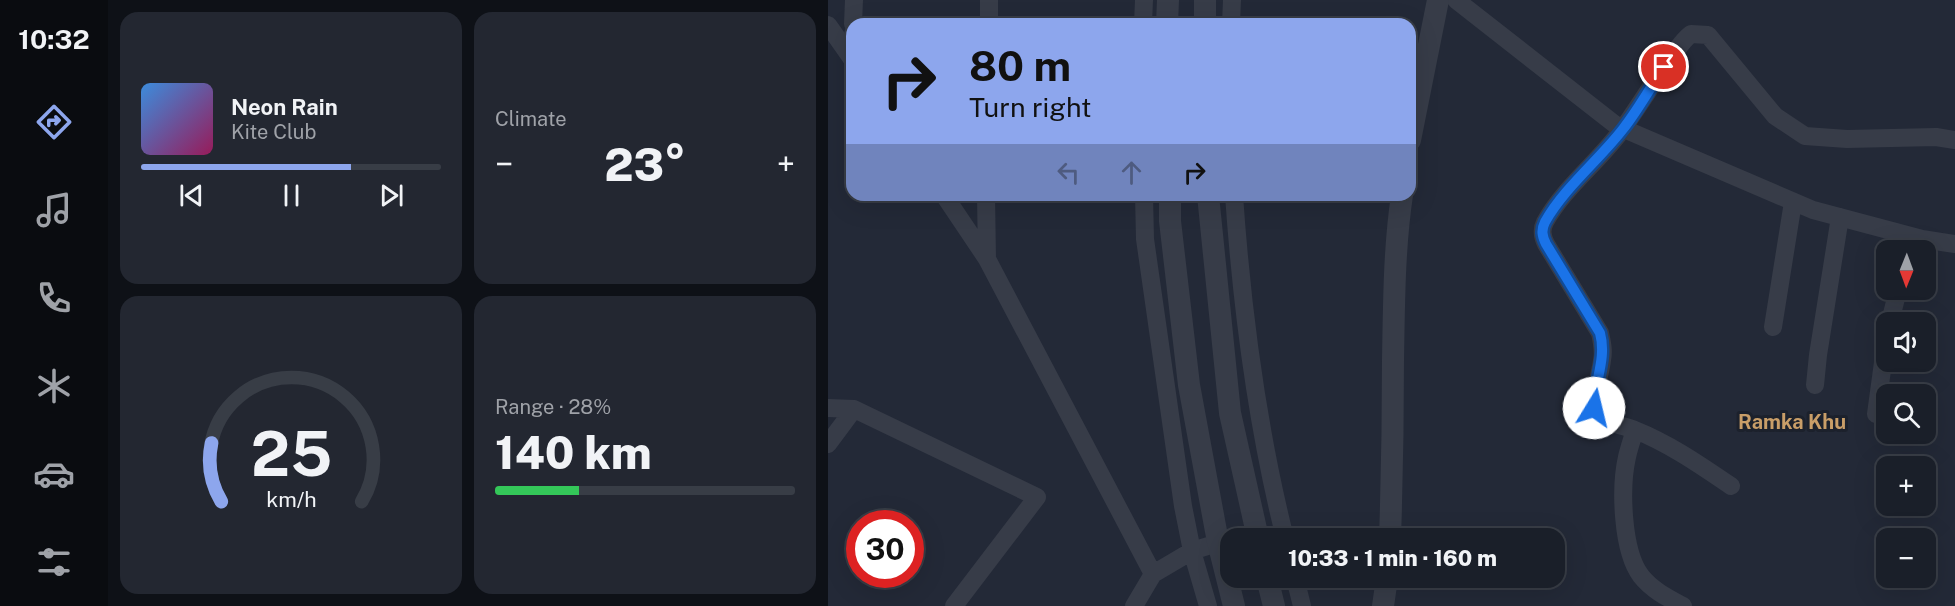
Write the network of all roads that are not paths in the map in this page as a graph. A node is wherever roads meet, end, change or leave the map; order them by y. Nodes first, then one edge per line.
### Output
1 (854, 0) edge
2 (989, 0) edge
3 (1144, 0) edge
4 (1168, 0) edge
5 (1205, 0) edge
6 (1232, 0) edge
7 (1438, 0) edge
8 (1456, 0) edge
9 (853, 18) edge
10 (989, 18) edge
11 (1143, 18) edge
12 (1167, 18) edge
13 (1205, 18) edge
14 (1231, 18) edge
15 (828, 25) edge
16 (846, 50) edge
17 (1416, 110) edge
18 (1623, 129) junction
19 (1955, 140) edge
20 (948, 201) edge
21 (986, 201) edge
22 (1144, 201) edge
23 (1170, 201) edge
24 (1209, 201) edge
25 (1234, 201) edge
26 (1401, 201) edge
27 (1793, 202) junction
28 (1840, 217) junction
29 (1902, 240) edge
30 (1936, 244) edge
31 (1955, 244) edge
32 (987, 259) junction
33 (1773, 327) dead end
34 (1815, 385) dead end
35 (828, 408) edge
36 (854, 409) junction
37 (1635, 430) junction
38 (828, 444) edge
39 (1731, 486) dead end
40 (1224, 528) edge
41 (1256, 528) edge
42 (1283, 528) edge
43 (1390, 528) edge
44 (1220, 542) edge
45 (1192, 551) junction
46 (1153, 574) junction
47 (1232, 588) edge
48 (1270, 588) edge
49 (1298, 588) edge
50 (1386, 588) edge
51 (1654, 599) edge
52 (954, 606) edge
53 (1134, 606) edge
54 (1208, 606) edge
55 (1234, 606) edge
56 (1274, 606) edge
57 (1302, 606) edge
58 (1383, 606) edge
59 (1683, 606) edge

1 - 9 street
2 - 10 street
3 - 11 street
4 - 12 street
5 - 13 street
6 - 14 street
7 - 17 street
8 - 18 street
15 - 16 street
18 - 19 street
18 - 27 street
18 - 37 street
20 - 32 street
21 - 32 street
22 - 45 street
23 - 40 street
24 - 41 street
25 - 42 street
26 - 43 street
27 - 28 street
27 - 33 street
28 - 29 street
28 - 34 street
30 - 31 street
32 - 46 street
35 - 36 street
36 - 38 street
36 - 52 street
37 - 39 street
37 - 51 street
44 - 45 street
45 - 46 street
45 - 54 street
46 - 53 street
47 - 55 street
48 - 56 street
49 - 57 street
50 - 58 street
51 - 59 street

